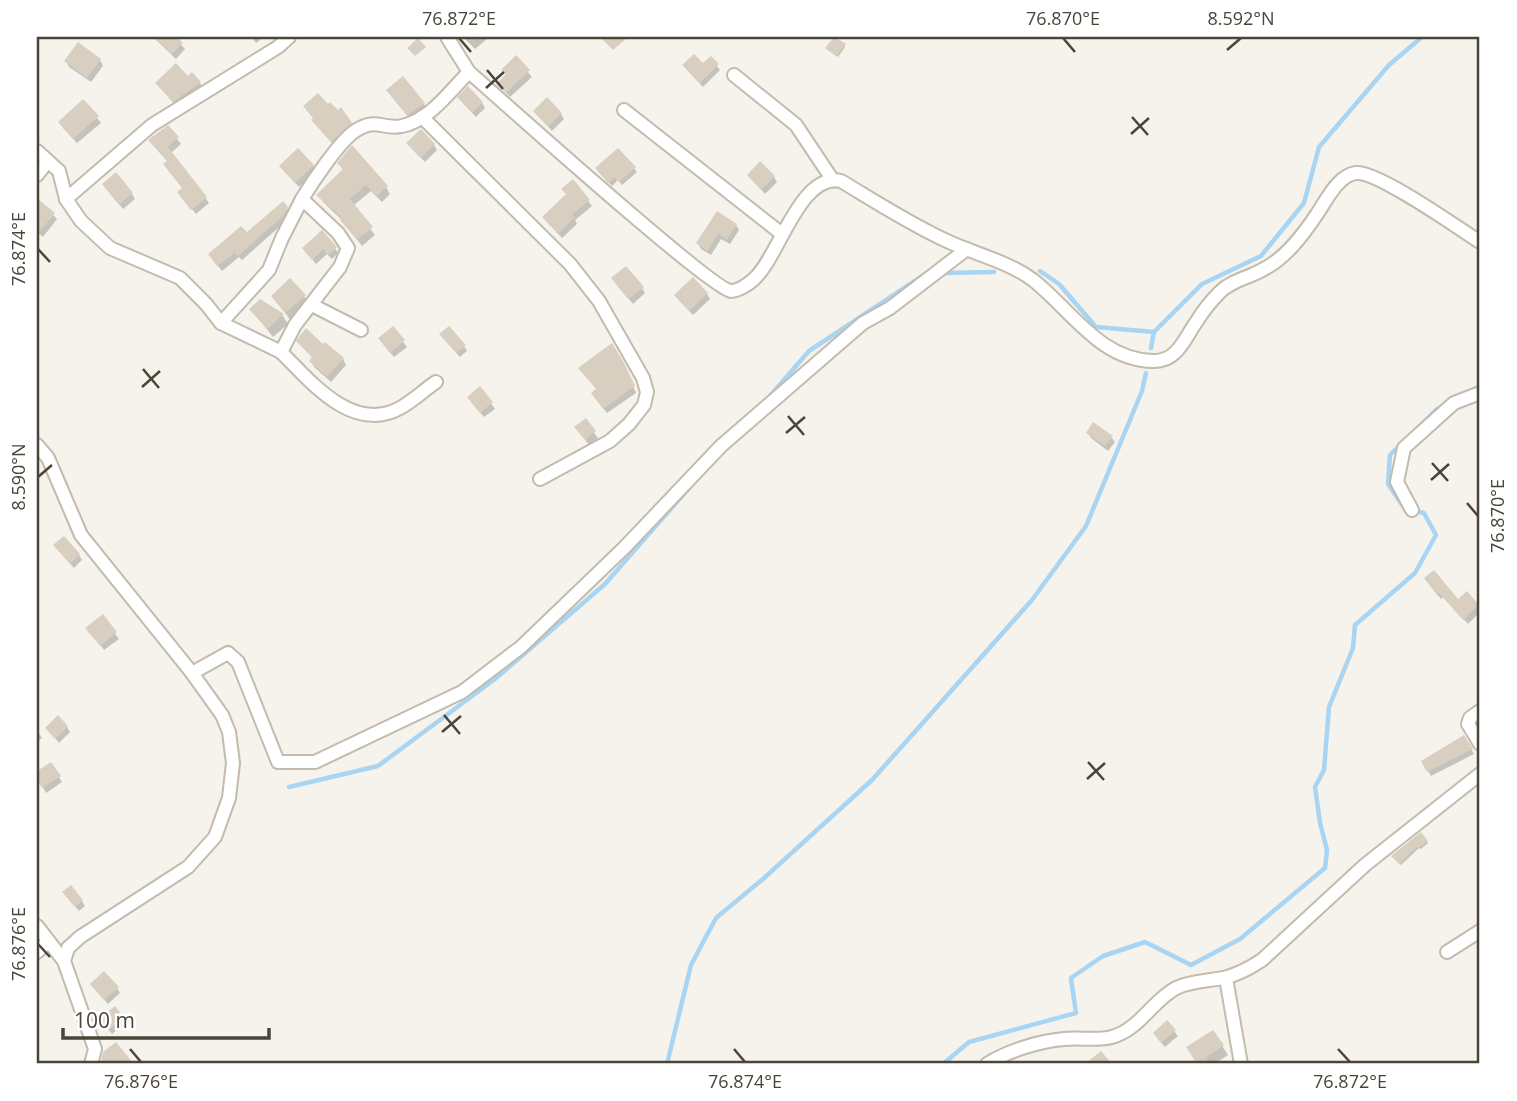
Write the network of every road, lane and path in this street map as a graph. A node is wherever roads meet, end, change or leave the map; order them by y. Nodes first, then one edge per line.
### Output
1 (289, 37) edge
2 (447, 37) edge
3 (469, 72) junction
4 (734, 75) dead end
5 (624, 110) dead end
6 (422, 117) junction
7 (37, 151) edge
8 (48, 161) junction
9 (37, 175) edge
10 (832, 179) junction
11 (66, 199) junction
12 (302, 199) junction
13 (782, 234) junction
14 (1480, 242) edge
15 (967, 249) junction
16 (312, 305) junction
17 (220, 323) junction
18 (360, 330) dead end
19 (281, 352) junction
20 (436, 382) dead end
21 (1480, 393) edge
22 (37, 445) edge
23 (540, 479) dead end
24 (1412, 510) dead end
25 (192, 673) junction
26 (1480, 711) edge
27 (1480, 744) edge
28 (1480, 774) edge
29 (37, 926) edge
30 (1480, 930) edge
31 (48, 942) junction
32 (37, 952) edge
33 (1447, 952) dead end
34 (64, 961) junction
35 (1226, 978) junction
36 (91, 1064) edge
37 (987, 1064) edge
38 (1241, 1064) edge

1 - 11 street
2 - 3 street
3 - 6 street
3 - 13 street
4 - 10 street
5 - 13 street
6 - 12 street
6 - 23 street
7 - 8 street
8 - 9 street
8 - 11 street
10 - 13 street
10 - 15 street
11 - 17 street
12 - 16 street
12 - 17 street
14 - 15 street
15 - 25 street
16 - 18 street
16 - 19 street
17 - 19 street
19 - 20 street
21 - 24 street
22 - 25 street
25 - 34 street
26 - 27 street
28 - 35 street
29 - 31 street
30 - 33 street
31 - 32 street
31 - 34 street
34 - 36 street
35 - 37 street
35 - 38 street

